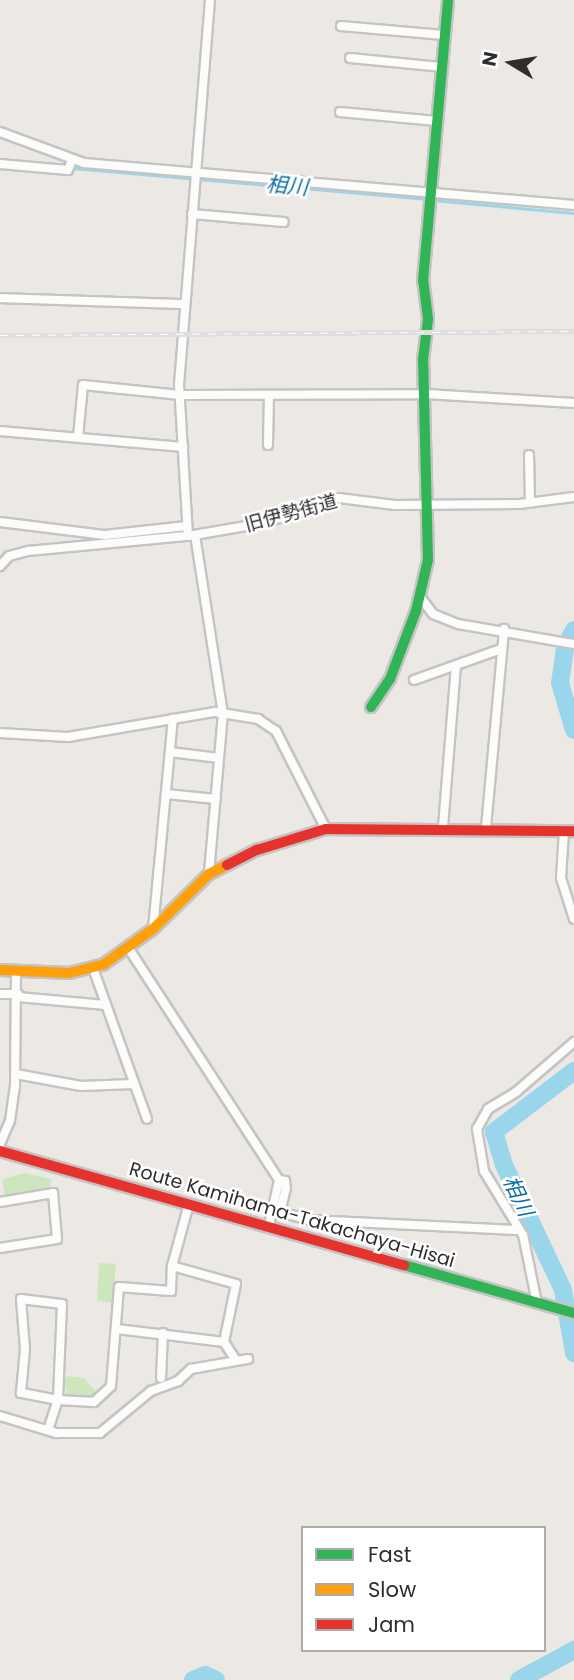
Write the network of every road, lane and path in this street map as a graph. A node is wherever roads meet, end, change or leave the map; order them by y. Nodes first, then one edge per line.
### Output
1 (210, 0) edge
2 (448, 0) edge
3 (341, 26) dead end
4 (444, 35) junction
5 (350, 58) dead end
6 (441, 67) junction
7 (340, 112) dead end
8 (437, 121) junction
9 (0, 132) edge
10 (0, 164) edge
11 (70, 164) junction
12 (194, 178) junction
13 (431, 198) junction
14 (574, 205) edge
15 (192, 214) junction
16 (284, 222) dead end
17 (0, 298) edge
18 (184, 304) junction
19 (426, 394) junction
20 (180, 395) junction
21 (269, 395) junction
22 (574, 403) edge
23 (0, 431) edge
24 (78, 437) junction
25 (268, 445) dead end
26 (183, 447) junction
27 (529, 455) dead end
28 (574, 497) edge
29 (530, 502) junction
30 (429, 503) junction
31 (0, 522) edge
32 (190, 532) junction
33 (0, 566) edge
34 (421, 598) junction
35 (503, 629) junction
36 (574, 644) edge
37 (501, 649) junction
38 (456, 667) junction
39 (414, 680) dead end
40 (371, 707) dead end
41 (223, 713) junction
42 (173, 719) junction
43 (0, 733) edge
44 (170, 752) junction
45 (219, 758) junction
46 (166, 794) junction
47 (216, 799) junction
48 (443, 827) junction
49 (486, 828) junction
50 (326, 829) junction
51 (569, 831) edge
52 (209, 874) junction
53 (574, 919) edge
54 (153, 929) junction
55 (130, 949) junction
56 (93, 968) junction
57 (0, 970) edge
58 (16, 971) junction
59 (0, 994) edge
60 (18, 996) junction
61 (106, 1004) junction
62 (574, 1042) edge
63 (16, 1074) junction
64 (134, 1084) junction
65 (147, 1119) dead end
66 (0, 1144) edge
67 (0, 1151) edge
68 (279, 1180) junction
69 (0, 1202) edge
70 (189, 1204) junction
71 (269, 1226) junction
72 (517, 1230) junction
73 (0, 1248) edge
74 (172, 1266) junction
75 (537, 1303) junction
76 (574, 1313) edge
77 (117, 1329) junction
78 (163, 1334) junction
79 (224, 1342) junction
80 (235, 1359) junction
81 (248, 1359) dead end
82 (161, 1378) dead end
83 (58, 1400) junction
84 (0, 1416) edge
85 (48, 1430) junction

1 - 12 street
2 - 4 street
3 - 4 street
4 - 6 street
5 - 6 street
6 - 8 street
7 - 8 street
8 - 13 street
9 - 11 street
10 - 11 street
11 - 12 street
12 - 13 street
12 - 15 street
13 - 14 street
13 - 19 street
15 - 16 street
15 - 18 street
17 - 18 street
18 - 20 street
19 - 21 street
19 - 22 street
19 - 30 street
20 - 21 street
20 - 24 street
20 - 26 street
21 - 25 street
23 - 24 street
24 - 26 street
26 - 32 street
27 - 29 street
28 - 29 street, 旧伊勢街道
29 - 30 street, 旧伊勢街道
30 - 32 street, 旧伊勢街道
30 - 34 street
31 - 32 street
32 - 33 street
32 - 41 street
34 - 35 street
34 - 40 street
35 - 36 street
35 - 37 street
37 - 38 street
37 - 49 street
38 - 39 street
38 - 48 street
41 - 42 street
41 - 45 street
41 - 50 street
42 - 43 street
42 - 44 street
44 - 45 street
44 - 46 street
45 - 47 street
46 - 47 street
46 - 54 street
47 - 52 street
48 - 49 street
48 - 50 street
49 - 51 street
50 - 52 street
51 - 53 street
52 - 54 street
54 - 55 street
55 - 56 street
55 - 68 street
56 - 58 street
56 - 61 street
57 - 58 street
58 - 60 street
59 - 60 street
60 - 61 street
60 - 63 street
61 - 64 street
62 - 72 street
63 - 64 street
63 - 66 street
64 - 65 street
67 - 70 street, Route Kamihama-Takachaya-Hisai
68 - 71 street
68 - 72 street
69 - 73 street
70 - 71 street, Route Kamihama-Takachaya-Hisai
70 - 74 street
71 - 75 street, Route Kamihama-Takachaya-Hisai
72 - 75 street
74 - 77 street
74 - 79 street
75 - 76 street, Route Kamihama-Takachaya-Hisai
77 - 78 street
77 - 83 street
78 - 79 street
78 - 82 street
79 - 80 street
80 - 81 street
80 - 85 street
83 - 83 street
83 - 85 street
84 - 85 street

